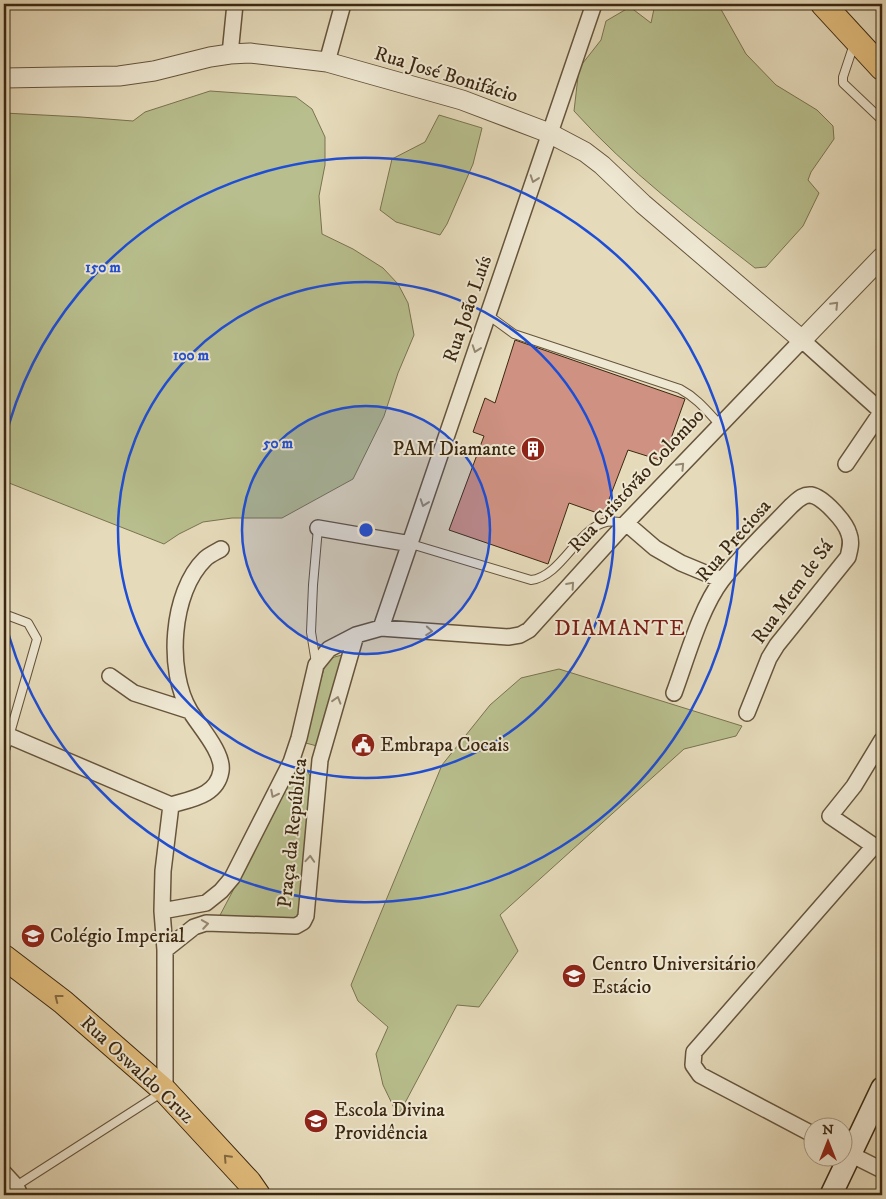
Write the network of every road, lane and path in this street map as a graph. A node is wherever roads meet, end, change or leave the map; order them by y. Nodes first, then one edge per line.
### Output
1 (235, 4) edge
2 (343, 4) edge
3 (594, 4) edge
4 (831, 8) edge
5 (856, 40) junction
6 (230, 54) junction
7 (327, 62) junction
8 (882, 68) edge
9 (4, 78) edge
10 (882, 120) edge
11 (549, 133) junction
12 (882, 257) edge
13 (488, 315) junction
14 (802, 340) junction
15 (882, 412) edge
16 (720, 425) junction
17 (846, 464) dead end
18 (822, 500) joint
19 (626, 523) junction
20 (318, 528) joint
21 (411, 544) junction
22 (221, 549) dead end
23 (722, 580) junction
24 (4, 614) edge
25 (381, 628) junction
26 (356, 635) junction
27 (316, 665) junction
28 (110, 676) dead end
29 (674, 693) dead end
30 (190, 711) junction
31 (747, 713) dead end
32 (9, 736) junction
33 (882, 740) edge
34 (295, 751) junction
35 (4, 754) edge
36 (320, 760) junction
37 (170, 805) junction
38 (878, 848) edge
39 (162, 912) junction
40 (165, 950) junction
41 (4, 957) edge
42 (882, 1088) edge
43 (165, 1091) junction
44 (882, 1117) edge
45 (804, 1130) edge
46 (854, 1151) edge
47 (854, 1152) edge
48 (854, 1156) edge
49 (846, 1166) edge
50 (850, 1166) edge
51 (882, 1170) edge
52 (4, 1173) edge
53 (18, 1191) edge
54 (258, 1195) edge
55 (831, 1195) edge
56 (844, 1195) edge

1 - 6 street
2 - 7 street
3 - 11 street, Rua João Luís
4 - 5 main road
5 - 8 main road
5 - 10 lane
6 - 7 street, Rua José Bonifácio
6 - 9 street, Rua José Bonifácio
7 - 11 street, Rua José Bonifácio
11 -> 13 street, Rua João Luís
11 - 14 street, Rua José Bonifácio
14 -> 12 street, Rua Cristóvão Colombo
13 - 16 lane
13 -> 21 street, Rua João Luís
14 - 15 street
14 - 16 street, Rua Cristóvão Colombo
15 - 17 street
19 -> 16 street, Rua Cristóvão Colombo
18 - 23 street, Rua Preciosa
18 - 31 street, Rua Mem de Sá
19 - 21 lane
19 - 23 street
25 -> 19 street, Rua Cristóvão Colombo
20 - 21 street
20 - 27 lane
21 - 25 street, Rua João Luís
22 - 30 street
23 - 29 street, Rua Preciosa
24 - 32 lane
25 - 26 street, Praça da República
26 - 27 street, Praça da República
36 -> 26 street, Praça da República
27 - 34 street, Praça da República
28 - 30 street
30 - 37 street
32 - 35 lane
32 - 37 street
33 - 38 street
34 - 36 street
34 -> 39 street, Praça da República
40 -> 36 street, Praça da República
37 - 39 street
38 - 45 street
39 - 40 street
40 - 43 street
43 -> 41 main road, Rua Oswaldo Cruz
42 - 46 main road
43 - 53 lane
54 -> 43 main road, Rua Oswaldo Cruz
44 - 47 main road
48 - 51 street
49 - 55 main road
50 - 56 main road
52 - 53 street

